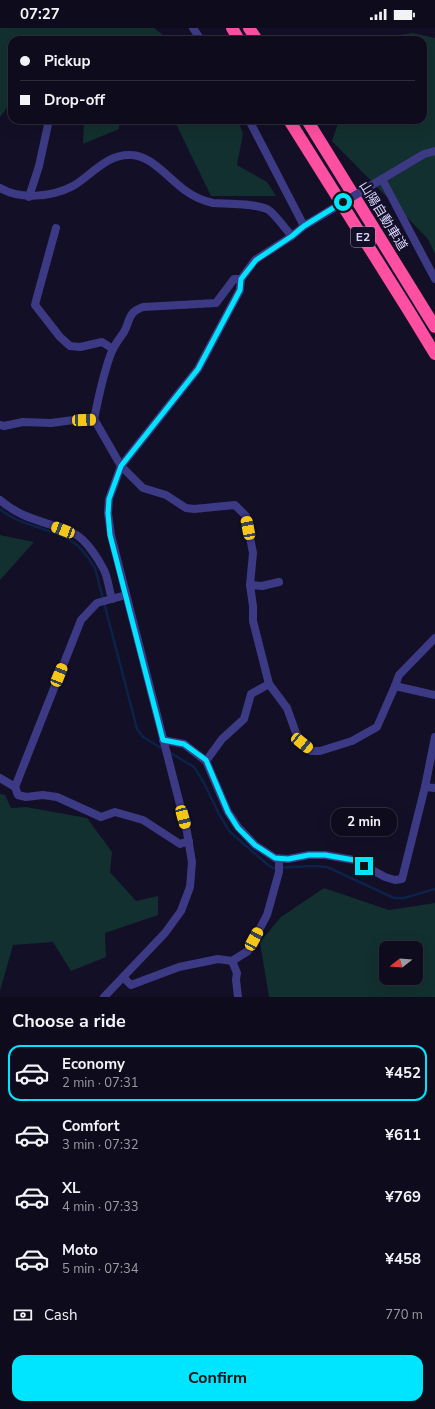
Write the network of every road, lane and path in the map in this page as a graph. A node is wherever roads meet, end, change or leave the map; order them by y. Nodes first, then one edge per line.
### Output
1 (48, 124) edge
2 (251, 124) edge
3 (292, 124) edge
4 (308, 124) edge
5 (435, 151) edge
6 (382, 179) junction
7 (2, 192) edge
8 (29, 196) junction
9 (304, 226) junction
10 (56, 228) dead end
11 (292, 236) junction
12 (241, 279) junction
13 (435, 279) edge
14 (435, 327) edge
15 (113, 349) junction
16 (435, 354) edge
17 (94, 419) junction
18 (0, 425) edge
19 (121, 466) junction
20 (0, 500) edge
21 (118, 567) junction
22 (104, 571) junction
23 (280, 582) dead end
24 (250, 585) junction
25 (126, 595) junction
26 (112, 599) junction
27 (435, 638) edge
28 (269, 684) junction
29 (396, 686) junction
30 (435, 695) edge
31 (435, 737) edge
32 (163, 740) junction
33 (206, 760) junction
34 (0, 778) edge
35 (15, 787) junction
36 (425, 787) junction
37 (435, 788) edge
38 (189, 841) junction
39 (279, 859) junction
40 (232, 961) junction
41 (123, 977) junction
42 (104, 997) edge
43 (238, 997) edge

1 - 8 street
2 - 9 street
3 - 16 highway, E2
4 - 14 highway, 山陽自動車道 / E2
5 - 6 street
6 - 9 street, bridge
6 - 13 street
7 - 8 street
8 - 11 street
9 - 11 street
10 - 15 street
11 - 12 street
12 - 15 street
12 - 19 street
15 - 17 street
17 - 18 street
17 - 19 street
19 - 21 street
19 - 24 street
20 - 22 street
21 - 22 street
21 - 25 street
22 - 26 street
23 - 24 street
24 - 28 street
25 - 26 street
25 - 32 street
26 - 35 street
27 - 29 street
28 - 29 street
28 - 33 street
29 - 30 street
31 - 36 street
32 - 33 street
32 - 38 street
33 - 39 street
34 - 35 street
35 - 38 street
36 - 37 street
36 - 39 street
38 - 41 street
39 - 40 street
40 - 41 street
40 - 43 street
41 - 42 street

